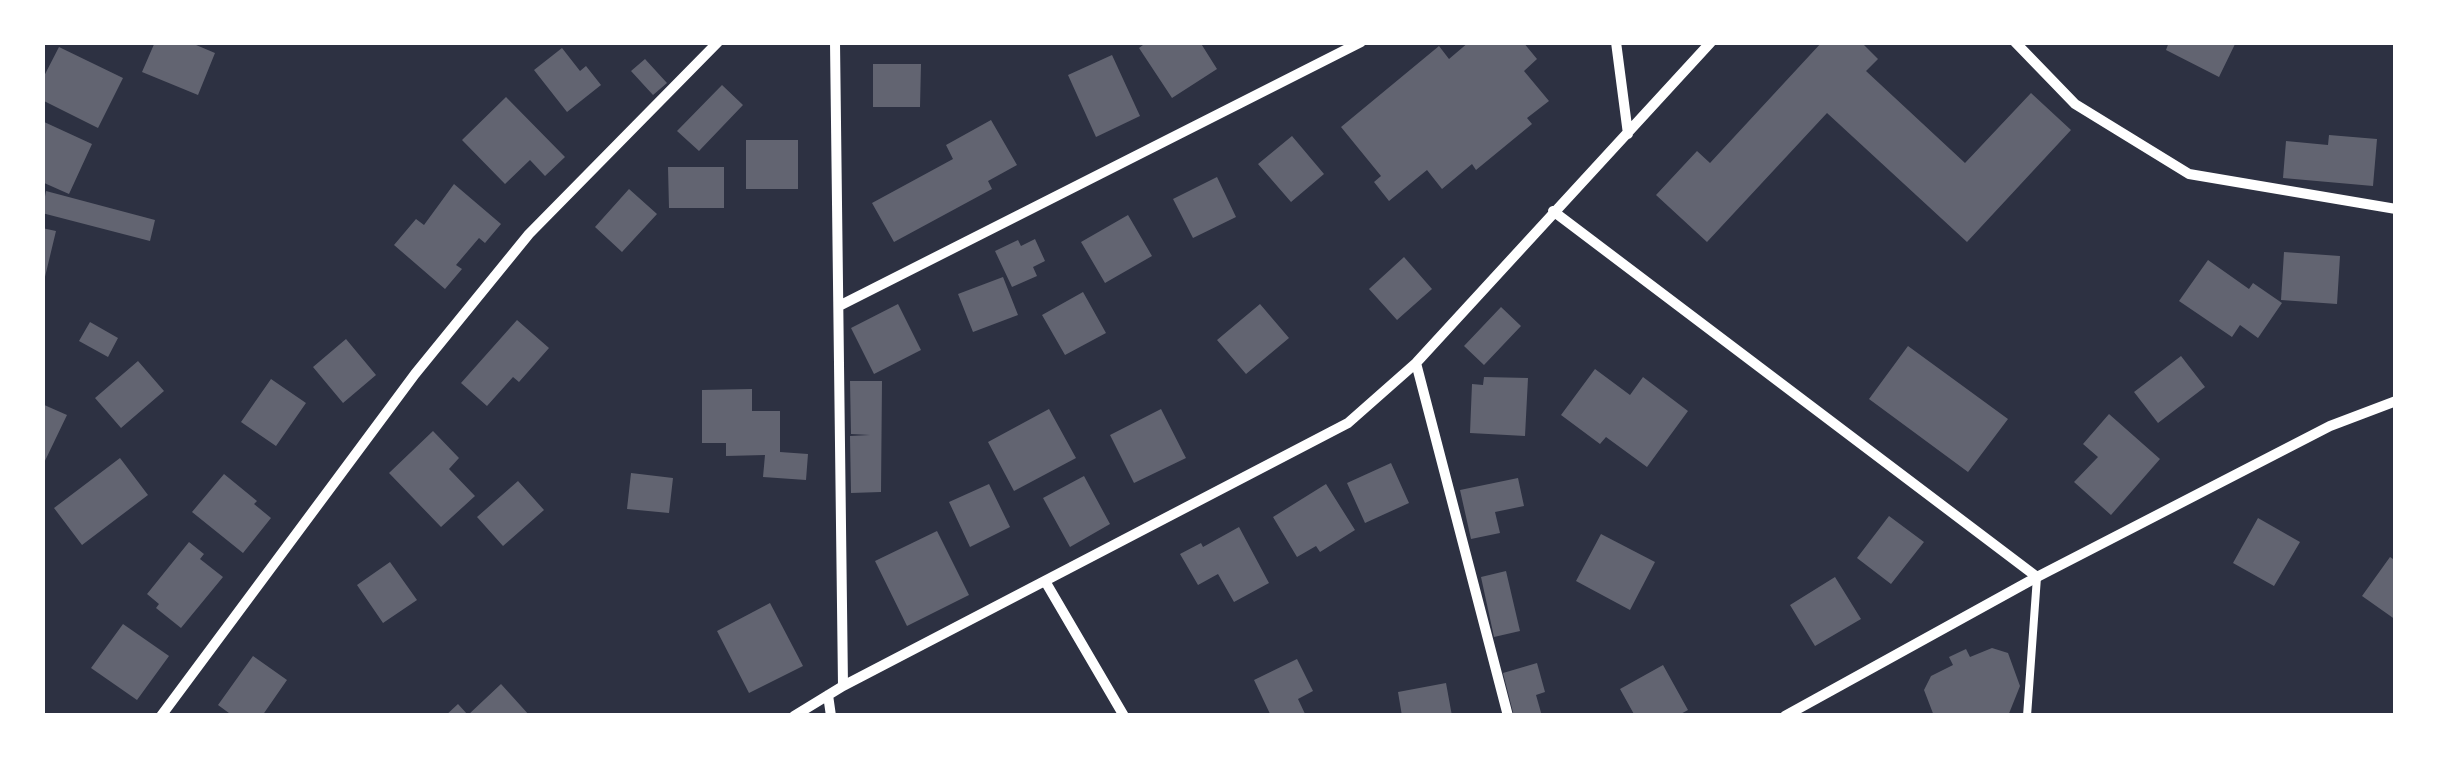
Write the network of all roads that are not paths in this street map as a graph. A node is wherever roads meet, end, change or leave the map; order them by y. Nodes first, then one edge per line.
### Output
1 (718, 42) edge
2 (835, 42) edge
3 (1361, 42) edge
4 (1616, 42) edge
5 (1711, 42) edge
6 (2015, 42) edge
7 (1628, 134) junction
8 (2396, 209) edge
9 (1553, 211) junction
10 (839, 306) junction
11 (1416, 363) junction
12 (2396, 401) edge
13 (2036, 577) junction
14 (1045, 581) junction
15 (843, 686) junction
16 (828, 695) junction
17 (161, 716) edge
18 (794, 716) edge
19 (831, 716) edge
20 (1124, 716) edge
21 (1508, 716) edge
22 (1785, 716) edge
23 (2027, 716) edge

1 - 17 street
2 - 10 street
3 - 10 street
4 - 7 street
5 - 7 street
6 - 8 street
7 - 9 street
9 - 11 street
9 - 13 street
10 - 15 street
11 - 14 street
11 - 21 street
12 - 13 street
13 - 22 street
13 - 23 lane
14 - 15 street
14 - 20 street
15 - 16 street
16 - 18 street
16 - 19 street

